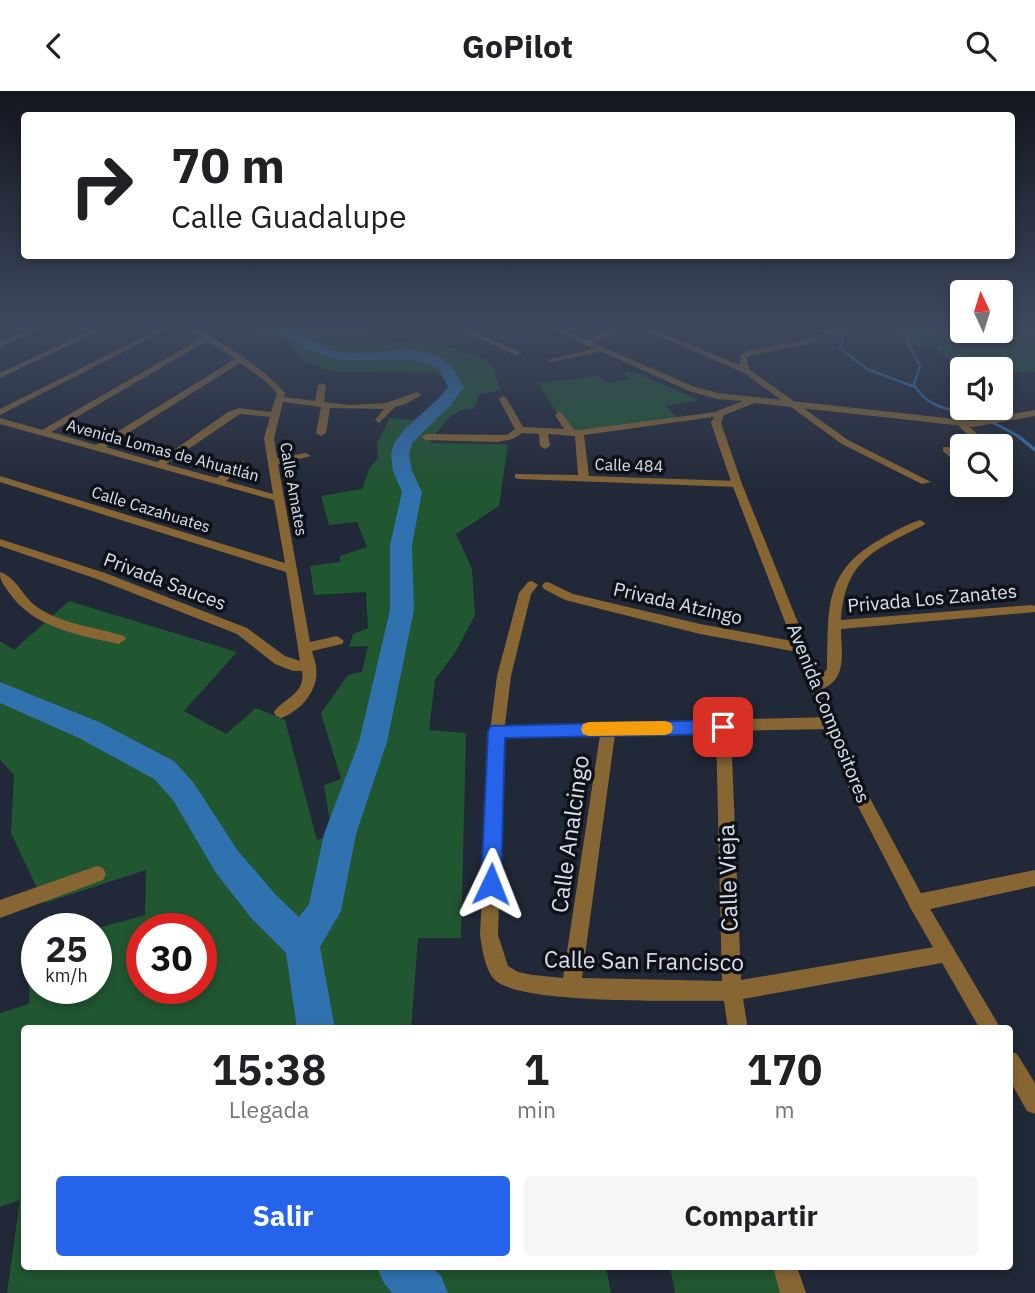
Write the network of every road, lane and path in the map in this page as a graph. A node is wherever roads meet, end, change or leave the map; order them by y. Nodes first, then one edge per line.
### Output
1 (57, 383) edge
2 (130, 383) edge
3 (202, 383) edge
4 (275, 383) edge
5 (679, 383) edge
6 (762, 383) edge
7 (322, 385) dead end
8 (417, 395) dead end
9 (717, 396) junction
10 (280, 399) junction
11 (503, 399) dead end
12 (752, 401) junction
13 (322, 404) junction
14 (391, 406) junction
15 (792, 407) junction
16 (726, 411) junction
17 (0, 412) edge
18 (1035, 412) edge
19 (273, 415) junction
20 (559, 415) dead end
21 (379, 420) dead end
22 (0, 421) edge
23 (961, 423) junction
24 (520, 430) junction
25 (543, 431) junction
26 (43, 433) junction
27 (321, 433) dead end
28 (575, 433) junction
29 (972, 434) edge
30 (426, 437) dead end
31 (545, 446) dead end
32 (99, 448) junction
33 (306, 456) dead end
34 (272, 462) junction
35 (241, 463) dead end
36 (157, 466) junction
37 (519, 476) dead end
38 (0, 479) edge
39 (584, 480) junction
40 (219, 482) junction
41 (926, 482) dead end
42 (737, 484) junction
43 (277, 498) junction
44 (920, 523) dead end
45 (0, 542) edge
46 (293, 570) junction
47 (0, 576) edge
48 (532, 585) dead end
49 (548, 586) dead end
50 (1032, 609) dead end
51 (836, 625) junction
52 (119, 639) dead end
53 (337, 641) dead end
54 (307, 647) junction
55 (803, 648) junction
56 (310, 666) junction
57 (817, 686) junction
58 (281, 712) dead end
59 (830, 723) junction
60 (723, 727) junction
61 (608, 729) junction
62 (497, 731) junction
63 (97, 874) dead end
64 (1035, 878) edge
65 (917, 903) junction
66 (0, 909) edge
67 (946, 954) junction
68 (571, 988) junction
69 (732, 991) junction
70 (737, 1025) edge
71 (989, 1025) edge
72 (1013, 1066) edge
73 (1035, 1103) edge
74 (786, 1270) edge
75 (793, 1293) edge

1 - 17 street
2 - 26 street
3 - 32 street
4 - 10 street
5 - 9 street
6 - 15 street
7 - 13 street
8 - 14 street
9 - 12 street
9 - 16 street
10 - 13 street
10 - 19 street, Calle Amates
11 - 24 street
12 - 15 street
12 - 16 street
13 - 14 street
13 - 27 street
14 - 21 street
15 - 23 street
15 - 41 street
16 - 28 street
16 - 42 street, Avenida Compositores
18 - 23 street
19 - 34 street, Calle Amates
19 - 36 street
20 - 28 street
22 - 26 street, Avenida Lomas de Ahuatlán
23 - 29 street
24 - 25 street
24 - 30 street
25 - 28 street
25 - 31 street
26 - 32 street, Avenida Lomas de Ahuatlán
28 - 39 street
32 - 36 street, Avenida Lomas de Ahuatlán
33 - 34 street
34 - 43 street, Calle Amates
35 - 40 street
36 - 40 street, Avenida Lomas de Ahuatlán
37 - 39 street, Calle 484
38 - 46 street, Calle Cazahuates
39 - 42 street, Calle 484
40 - 43 street, Avenida Lomas de Ahuatlán
42 - 55 street, Avenida Compositores
43 - 46 street, Calle Amates
44 - 51 street, Privada Los Zanates
45 - 56 street, Privada Sauces
46 - 54 street, Calle Amates
47 - 52 street
48 - 62 street, Calle San Francisco
49 - 55 street, Privada Atzingo
50 - 51 street, Privada Los Zanates
51 - 57 street, Privada Los Zanates
53 - 54 street
54 - 56 street, Calle Amates
55 - 57 street, Avenida Compositores
56 - 58 street
57 - 59 street, Avenida Compositores
59 - 60 street
59 - 65 street, Avenida Compositores
60 - 61 street
60 - 69 street, Calle Vieja
61 - 62 street
61 - 68 street, Calle Analcingo
62 - 68 street, Calle San Francisco
63 - 66 street
64 - 65 street
65 - 67 street, Avenida Compositores
67 - 69 street, Calle San Francisco
67 - 71 street, Avenida Compositores
68 - 69 street, Calle San Francisco
69 - 70 street, Calle Vieja
72 - 73 street
74 - 75 street

